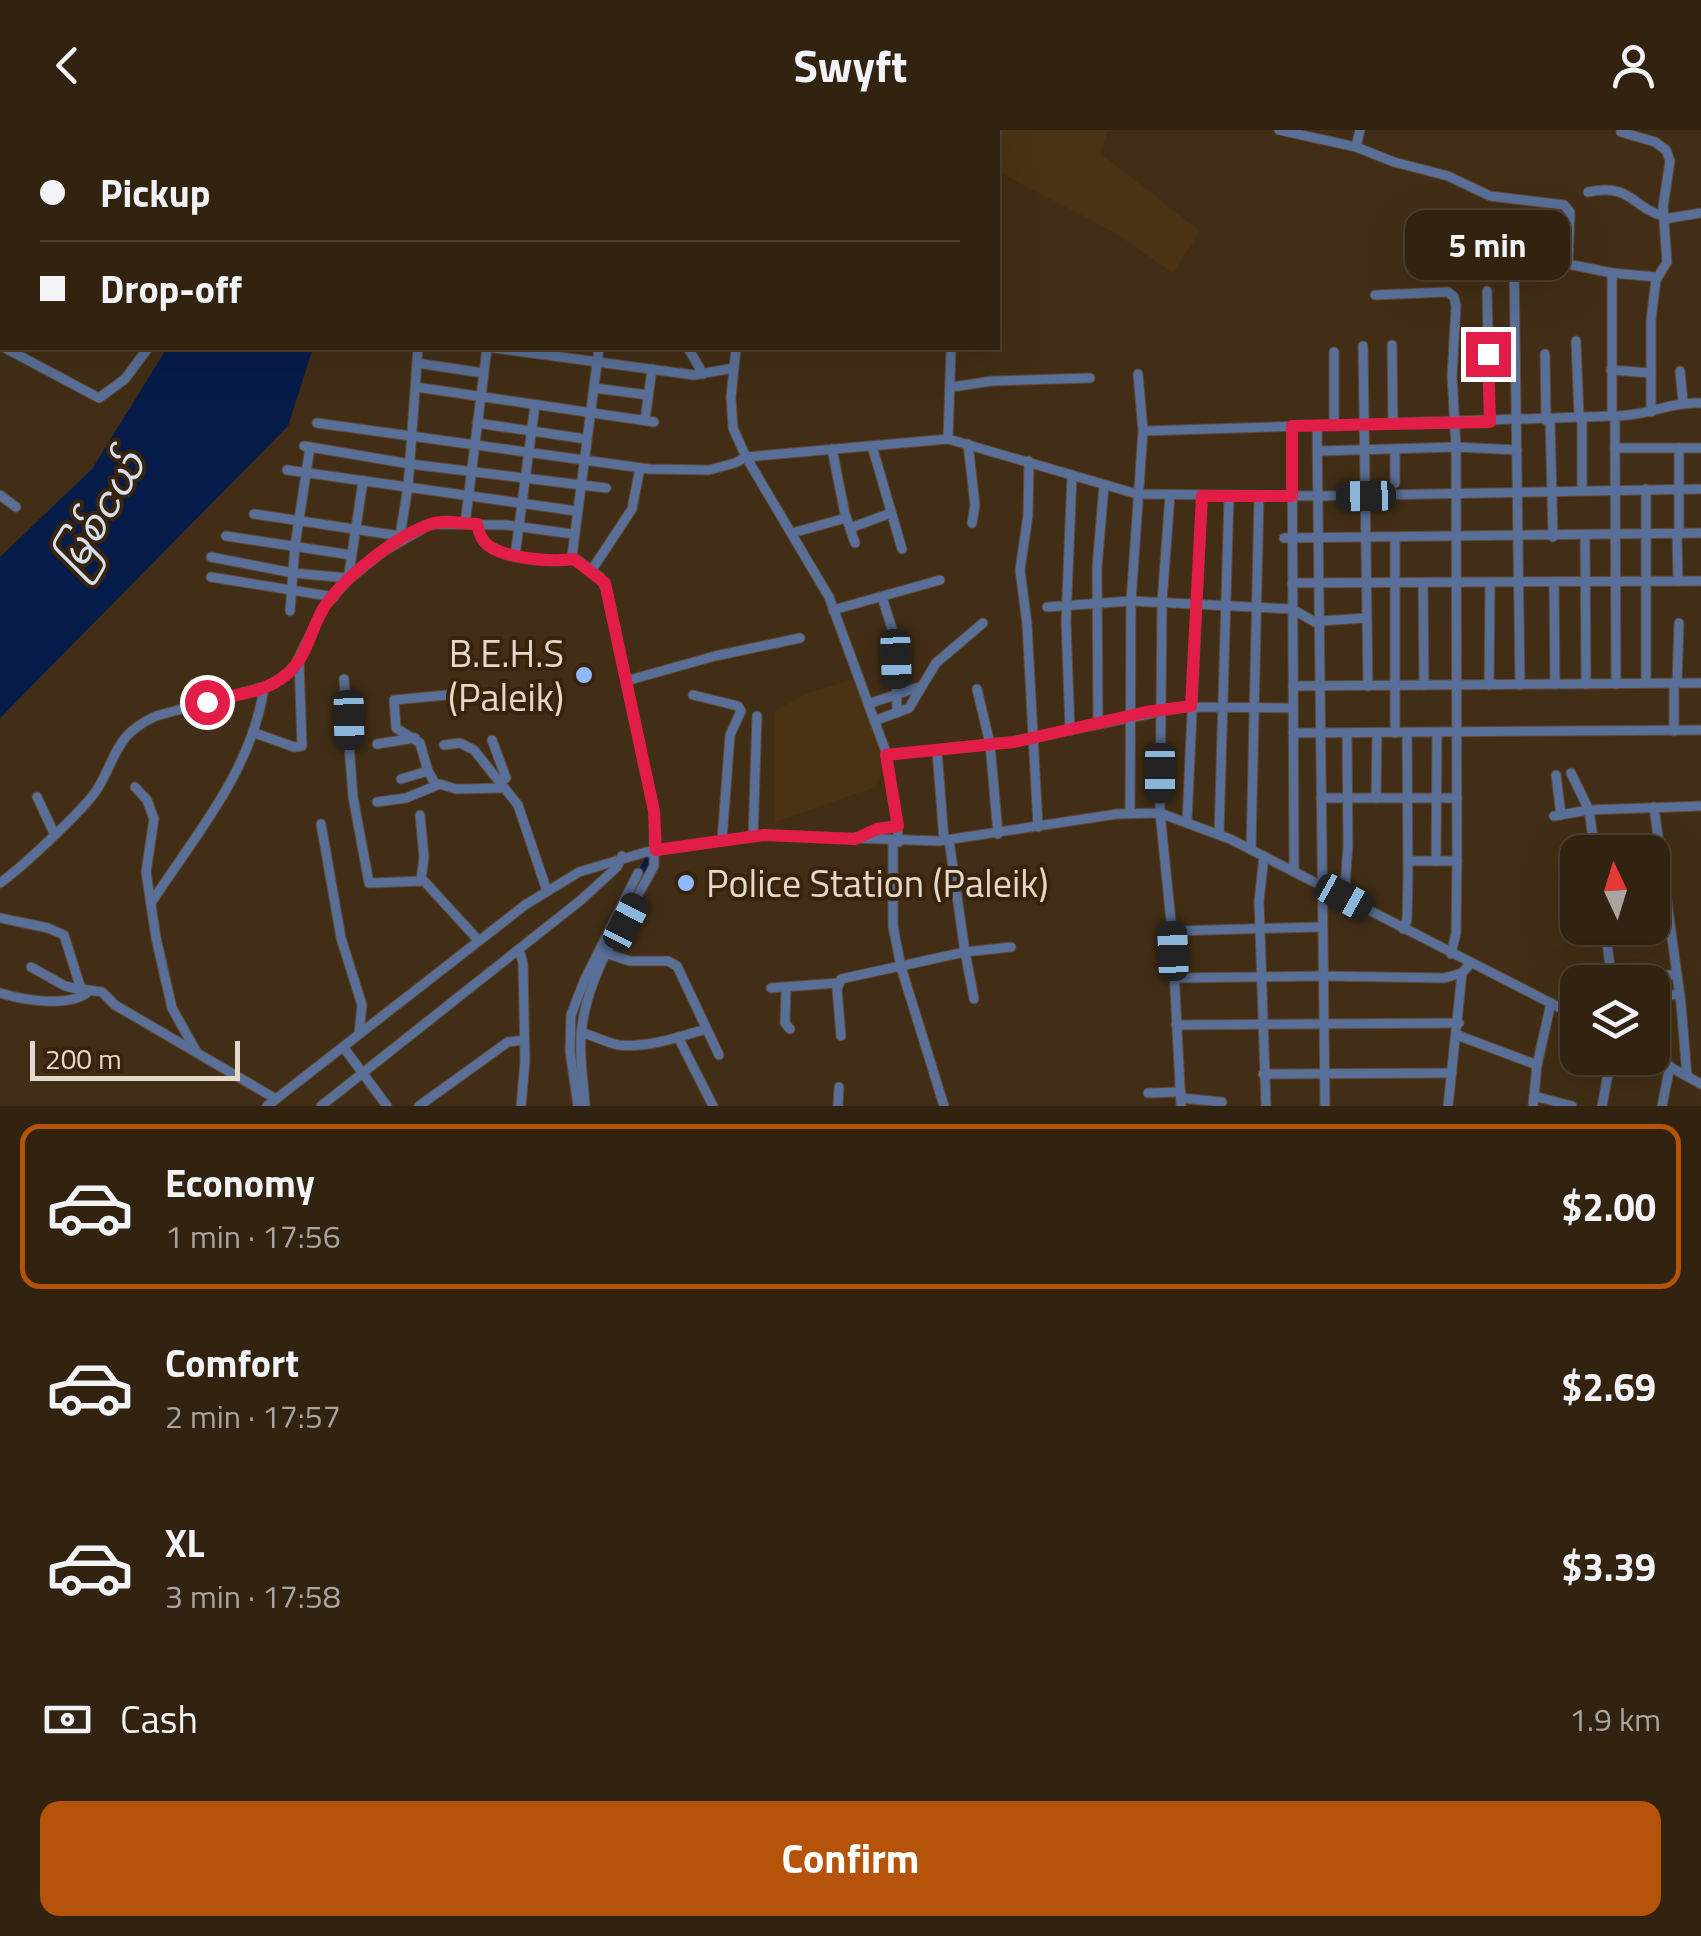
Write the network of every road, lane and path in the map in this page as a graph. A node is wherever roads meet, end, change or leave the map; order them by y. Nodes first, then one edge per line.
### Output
1 (1279, 130) edge
2 (1360, 130) edge
3 (1622, 132) edge
4 (1356, 148) junction
5 (1588, 192) dead end
6 (1701, 213) edge
7 (1664, 218) junction
8 (1514, 264) dead end
9 (1666, 267) junction
10 (1612, 274) junction
11 (1657, 276) junction
12 (1655, 288) junction
13 (1487, 290) dead end
14 (1376, 295) dead end
15 (1576, 341) dead end
16 (1392, 345) dead end
17 (1363, 346) dead end
18 (9, 350) edge
19 (147, 350) edge
20 (418, 350) edge
21 (489, 350) edge
22 (505, 350) edge
23 (599, 350) edge
24 (689, 350) edge
25 (736, 350) edge
26 (952, 350) edge
27 (1334, 352) dead end
28 (1546, 354) dead end
29 (598, 362) junction
30 (417, 364) junction
31 (734, 368) junction
32 (652, 369) junction
33 (1611, 370) junction
34 (1680, 370) dead end
35 (483, 373) junction
36 (1651, 373) junction
37 (703, 374) junction
38 (1138, 374) dead end
39 (1090, 378) dead end
40 (416, 387) junction
41 (952, 387) junction
42 (594, 388) junction
43 (648, 395) junction
44 (480, 397) junction
45 (1683, 402) junction
46 (1701, 403) edge
47 (535, 405) junction
48 (1651, 412) junction
49 (590, 413) junction
50 (1614, 416) junction
51 (1581, 417) junction
52 (1548, 419) junction
53 (1516, 420) junction
54 (1455, 422) junction
55 (1490, 422) junction
56 (317, 423) dead end
57 (477, 423) junction
58 (1424, 423) junction
59 (1393, 424) junction
60 (1317, 425) junction
61 (1364, 425) junction
62 (1292, 426) junction
63 (1334, 426) junction
64 (532, 430) junction
65 (1143, 431) junction
66 (412, 438) junction
67 (586, 439) junction
68 (948, 439) junction
69 (968, 444) junction
70 (474, 446) junction
71 (872, 446) junction
72 (1456, 447) junction
73 (1616, 448) junction
74 (1679, 448) junction
75 (1701, 448) edge
76 (832, 449) junction
77 (1424, 449) junction
78 (1367, 450) junction
79 (1395, 450) junction
80 (1516, 450) junction
81 (1318, 451) junction
82 (528, 454) junction
83 (746, 456) junction
84 (583, 461) junction
85 (1030, 461) junction
86 (410, 464) junction
87 (640, 468) junction
88 (287, 470) dead end
89 (306, 472) junction
90 (470, 472) junction
91 (1072, 475) junction
92 (526, 479) junction
93 (363, 480) junction
94 (1395, 483) dead end
95 (1104, 485) junction
96 (580, 486) junction
97 (408, 487) junction
98 (606, 488) dead end
99 (1646, 488) junction
100 (1701, 489) edge
101 (1615, 490) junction
102 (1679, 490) junction
103 (1582, 491) junction
104 (1518, 492) junction
105 (1551, 492) junction
106 (1137, 494) junction
107 (1454, 494) junction
108 (0, 495) edge
109 (1170, 495) junction
110 (468, 496) junction
111 (1202, 496) junction
112 (1229, 496) junction
113 (1259, 496) junction
114 (1292, 496) junction
115 (1319, 496) junction
116 (1366, 496) junction
117 (522, 504) junction
118 (16, 507) dead end
119 (576, 511) junction
120 (891, 513) junction
121 (254, 514) dead end
122 (298, 521) junction
123 (848, 523) junction
124 (465, 524) junction
125 (477, 524) junction
126 (972, 524) dead end
127 (519, 527) junction
128 (354, 530) junction
129 (792, 533) junction
130 (1701, 533) edge
131 (574, 534) junction
132 (1648, 534) junction
133 (1678, 534) junction
134 (1615, 535) junction
135 (226, 536) dead end
136 (1585, 536) junction
137 (1553, 537) junction
138 (1455, 538) junction
139 (1520, 538) junction
140 (400, 539) junction
141 (1287, 539) junction
142 (1319, 539) junction
143 (1366, 539) junction
144 (1396, 539) junction
145 (855, 543) dead end
146 (295, 546) junction
147 (902, 549) dead end
148 (351, 555) junction
149 (516, 556) junction
150 (211, 558) dead end
151 (574, 559) junction
152 (590, 570) junction
153 (293, 573) junction
154 (211, 577) dead end
155 (348, 579) junction
156 (940, 580) dead end
157 (1647, 581) junction
158 (1678, 581) junction
159 (1701, 581) edge
160 (1292, 582) junction
161 (1554, 582) junction
162 (1585, 582) junction
163 (1614, 582) junction
164 (1319, 583) junction
165 (1366, 583) junction
166 (1396, 583) junction
167 (1520, 583) junction
168 (1423, 584) junction
169 (1455, 584) junction
170 (1490, 584) junction
171 (291, 591) junction
172 (334, 596) junction
173 (882, 596) junction
174 (1098, 601) junction
175 (1131, 601) junction
176 (1162, 602) junction
177 (1067, 604) junction
178 (1196, 604) junction
179 (1047, 607) dead end
180 (1227, 607) junction
181 (1257, 608) junction
182 (1292, 608) junction
183 (1321, 609) junction
184 (833, 610) junction
185 (290, 611) dead end
186 (1366, 618) junction
187 (984, 623) dead end
188 (1320, 623) junction
189 (1679, 623) dead end
190 (894, 635) dead end
191 (800, 638) dead end
192 (896, 659) dead end
193 (299, 660) junction
194 (344, 679) dead end
195 (626, 681) junction
196 (1646, 683) junction
197 (1520, 684) junction
198 (1555, 684) junction
199 (1586, 684) junction
200 (1616, 684) junction
201 (1675, 684) junction
202 (1701, 684) edge
203 (1424, 685) junction
204 (1457, 685) junction
205 (1489, 685) junction
206 (922, 686) junction
207 (1293, 686) junction
208 (1321, 686) junction
209 (1368, 686) junction
210 (1395, 686) junction
211 (264, 688) junction
212 (977, 690) dead end
213 (898, 692) junction
214 (457, 694) dead end
215 (693, 695) dead end
216 (868, 704) junction
217 (1191, 706) junction
218 (1224, 707) junction
219 (1255, 708) junction
220 (1293, 708) junction
221 (1160, 710) junction
222 (897, 713) junction
223 (757, 716) dead end
224 (1129, 716) junction
225 (874, 721) junction
226 (1098, 724) junction
227 (1674, 730) junction
228 (1701, 730) edge
229 (1070, 731) junction
230 (255, 732) junction
231 (1456, 732) junction
232 (1293, 733) junction
233 (1377, 733) junction
234 (1395, 733) junction
235 (1407, 733) junction
236 (1437, 733) junction
237 (1320, 734) junction
238 (1346, 734) junction
239 (410, 738) junction
240 (1034, 738) junction
241 (492, 740) dead end
242 (377, 744) dead end
243 (990, 744) junction
244 (444, 745) dead end
245 (937, 750) junction
246 (886, 755) junction
247 (428, 770) junction
248 (441, 770) dead end
249 (1571, 773) dead end
250 (1556, 775) dead end
251 (400, 779) dead end
252 (503, 783) junction
253 (437, 784) junction
254 (135, 787) dead end
255 (37, 797) dead end
256 (1320, 798) junction
257 (1347, 798) junction
258 (1376, 798) junction
259 (1408, 798) junction
260 (1436, 798) junction
261 (1457, 798) junction
262 (376, 802) dead end
263 (1701, 806) edge
264 (1654, 807) junction
265 (1589, 810) junction
266 (1160, 812) junction
267 (1130, 813) junction
268 (420, 814) dead end
269 (1187, 822) junction
270 (321, 824) dead end
271 (898, 826) junction
272 (1038, 827) junction
273 (54, 833) junction
274 (998, 834) junction
275 (1219, 834) junction
276 (1593, 835) edge
277 (753, 837) junction
278 (855, 839) junction
279 (722, 840) junction
280 (946, 840) junction
281 (896, 842) junction
282 (1251, 849) junction
283 (656, 850) junction
284 (622, 856) junction
285 (1264, 856) junction
286 (1408, 861) junction
287 (1436, 861) junction
288 (1457, 861) junction
289 (1294, 871) junction
290 (638, 873) dead end
291 (421, 880) junction
292 (0, 883) edge
293 (1321, 885) junction
294 (547, 891) junction
295 (1344, 897) junction
296 (151, 903) junction
297 (0, 918) edge
298 (1321, 927) junction
299 (1260, 928) junction
300 (1403, 929) junction
301 (1172, 931) junction
302 (479, 941) junction
303 (1011, 948) dead end
304 (519, 950) junction
305 (965, 952) junction
306 (608, 954) junction
307 (1451, 954) junction
308 (1470, 964) junction
309 (31, 967) dead end
310 (901, 967) junction
311 (1462, 973) junction
312 (1677, 974) junction
313 (1670, 975) edge
314 (1322, 976) junction
315 (1262, 977) junction
316 (1174, 978) junction
317 (837, 983) junction
318 (786, 986) junction
319 (772, 988) dead end
320 (86, 991) junction
321 (0, 993) edge
322 (1680, 994) junction
323 (1670, 995) edge
324 (974, 1000) dead end
325 (1551, 1002) junction
326 (1560, 1007) edge
327 (1459, 1023) junction
328 (1323, 1025) junction
329 (1176, 1026) junction
330 (1261, 1026) junction
331 (706, 1029) junction
332 (790, 1029) dead end
333 (581, 1033) junction
334 (1458, 1035) junction
335 (840, 1036) dead end
336 (358, 1037) junction
337 (678, 1037) junction
338 (524, 1040) junction
339 (344, 1048) junction
340 (197, 1053) junction
341 (576, 1054) junction
342 (718, 1055) dead end
343 (1537, 1065) junction
344 (1670, 1066) edge
345 (362, 1074) junction
346 (1264, 1074) junction
347 (1324, 1074) junction
348 (1452, 1074) junction
349 (1608, 1075) edge
350 (1668, 1075) edge
351 (1687, 1076) junction
352 (1701, 1084) edge
353 (839, 1087) dead end
354 (1148, 1092) dead end
355 (1181, 1099) edge
356 (1534, 1101) edge
357 (272, 1102) edge
358 (1222, 1102) dead end
359 (711, 1104) edge
360 (321, 1106) edge
361 (386, 1106) edge
362 (419, 1106) edge
363 (522, 1106) edge
364 (578, 1106) edge
365 (585, 1106) edge
366 (696, 1106) edge
367 (838, 1106) edge
368 (944, 1106) edge
369 (1266, 1106) edge
370 (1325, 1106) edge
371 (1448, 1106) edge
372 (1572, 1106) edge
373 (1602, 1106) edge
374 (1662, 1106) edge

1 - 4 street
2 - 4 street
3 - 7 street
4 - 10 street
5 - 7 street
6 - 7 street
7 - 9 street
8 - 53 street
9 - 11 street
9 - 12 street
10 - 11 street
10 - 33 street
11 - 12 street
12 - 36 street
13 - 55 street
14 - 54 street
15 - 51 street
16 - 59 street
17 - 61 street
18 - 19 street
20 - 30 street
21 - 35 street
22 - 29 street
23 - 29 street
24 - 37 street
25 - 31 street
26 - 41 street
27 - 63 street
28 - 52 street
29 - 32 street
29 - 42 street
30 - 35 street
30 - 40 street
31 - 37 street
31 - 83 street
32 - 37 street
32 - 43 street
33 - 36 street
33 - 50 street
34 - 45 street
35 - 44 street
36 - 48 street
38 - 65 street
39 - 41 street
40 - 44 street
40 - 66 street
41 - 68 street
42 - 43 street
42 - 49 street
43 - 49 street
44 - 47 street
44 - 57 street
45 - 46 street
45 - 48 street
47 - 49 street
47 - 64 street
48 - 50 street
49 - 67 street
50 - 51 street
50 - 73 street
51 - 52 street
51 - 103 street
52 - 53 street
52 - 105 street
53 - 55 street
53 - 80 street
54 - 55 street
54 - 58 street
54 - 72 street
56 - 66 street
57 - 64 street
57 - 70 street
58 - 59 street
58 - 77 street
59 - 61 street
60 - 62 street
60 - 63 street
60 - 81 street
61 - 63 street
61 - 78 street
62 - 65 street
62 - 114 street
64 - 67 street
64 - 82 street
65 - 106 street
66 - 70 street
66 - 86 street
67 - 84 street
68 - 69 street
68 - 71 street
69 - 85 street
69 - 126 street
70 - 82 street
70 - 90 street
71 - 76 street
71 - 120 street
72 - 77 street
72 - 80 street
72 - 107 street
73 - 74 street
73 - 101 street
74 - 75 street
74 - 102 street
76 - 83 street
76 - 123 street
77 - 79 street
78 - 79 street
78 - 81 street
78 - 116 street
79 - 94 street
80 - 104 street
81 - 115 street
82 - 84 street
82 - 92 street
83 - 87 street
83 - 129 street
84 - 87 street
84 - 96 street
85 - 91 street
85 - 240 street
86 - 89 street
86 - 90 street
86 - 97 street
87 - 152 street
88 - 89 street
89 - 93 street
89 - 122 street
90 - 92 street
90 - 110 street
91 - 95 street
91 - 177 street
92 - 96 street
92 - 117 street
93 - 97 street
93 - 128 street
95 - 106 street
95 - 174 street
96 - 98 street
96 - 119 street
97 - 110 street
97 - 140 street
99 - 101 street
99 - 102 street
99 - 132 street
100 - 102 street
101 - 103 street
101 - 134 street
102 - 133 street
103 - 105 street
104 - 105 street
104 - 107 street
104 - 139 street
105 - 137 street
106 - 109 street
106 - 175 street
107 - 116 street
107 - 138 street
108 - 118 street
109 - 111 street
109 - 176 street
110 - 117 street
110 - 124 street
111 - 112 street
111 - 178 street
112 - 113 street
112 - 180 street
113 - 114 street
113 - 181 street
114 - 115 street
114 - 141 street
115 - 116 street
115 - 142 street
116 - 143 street
117 - 119 street
117 - 127 street
119 - 131 street
120 - 123 street
120 - 147 street
121 - 122 street
122 - 128 street
122 - 146 street
123 - 129 street
123 - 145 street
124 - 125 street
124 - 140 street
125 - 127 street
125 - 149 street
127 - 131 street
127 - 149 street
128 - 140 street
128 - 148 street
129 - 184 street
130 - 133 street
131 - 151 street
132 - 133 street
132 - 134 street
132 - 157 street
133 - 158 street
134 - 136 street
134 - 163 street
135 - 146 street
136 - 137 street
136 - 162 street
137 - 139 street
138 - 139 street
138 - 144 street
138 - 169 street
139 - 167 street
140 - 155 street
141 - 142 street
141 - 160 street
142 - 143 street
142 - 164 street
143 - 144 street
143 - 165 street
144 - 166 street
146 - 148 street
146 - 153 street
148 - 155 street
149 - 151 street
150 - 153 street
151 - 152 street
152 - 195 street
153 - 155 street
153 - 171 street
154 - 171 street
155 - 172 street
156 - 173 street
157 - 158 street
157 - 163 street
157 - 196 street
158 - 159 street
160 - 164 street
160 - 182 street
161 - 162 street
161 - 167 street
161 - 198 street
162 - 163 street
162 - 199 street
163 - 200 street
164 - 165 street
164 - 183 street
165 - 166 street
165 - 186 street
166 - 168 street
166 - 210 street
167 - 170 street
167 - 197 street
168 - 169 street
168 - 203 street
169 - 170 street
169 - 204 street
170 - 205 street
171 - 172 street
171 - 185 street
172 - 193 street
173 - 184 street
173 - 190 street
174 - 175 street
174 - 177 street
174 - 226 street
175 - 176 street
175 - 224 street
176 - 178 street
176 - 221 street
177 - 179 street
177 - 229 street
178 - 180 street
178 - 217 street
180 - 181 street
180 - 218 street
181 - 182 street
181 - 219 street
182 - 183 street
182 - 188 street
182 - 207 street
183 - 188 street
184 - 216 street
186 - 188 street
186 - 209 street
187 - 206 street
188 - 208 street
189 - 201 street
191 - 195 street
192 - 213 street
193 - 211 street
193 - 230 street
194 - 291 street
195 - 283 street
196 - 200 street
196 - 201 street
197 - 198 street
197 - 205 street
198 - 199 street
199 - 200 street
201 - 202 street
201 - 227 street
203 - 204 street
203 - 210 street
204 - 205 street
204 - 231 street
206 - 213 street
206 - 222 street
207 - 208 street
207 - 220 street
208 - 209 street
208 - 237 street
209 - 210 street
210 - 234 street
211 - 230 street
211 - 273 street
212 - 243 street
213 - 216 street
213 - 222 street
214 - 239 street
215 - 279 street
216 - 225 street
217 - 218 street
217 - 221 street
217 - 269 street
218 - 219 street
218 - 275 street
219 - 220 street
219 - 282 street
220 - 232 street
221 - 224 street
221 - 266 street
222 - 225 street
223 - 277 street
224 - 226 street
224 - 267 street
225 - 246 street
226 - 229 street
227 - 228 street
227 - 231 street
229 - 240 street
230 - 296 street
231 - 236 street
231 - 261 street
232 - 237 street
232 - 289 street
233 - 234 street
233 - 238 street
233 - 258 street
234 - 235 street
235 - 236 street
235 - 259 street
236 - 260 street
237 - 238 street
237 - 256 street
238 - 257 street
239 - 242 street
239 - 247 street
240 - 243 street
240 - 272 street
241 - 252 street
243 - 245 street
243 - 274 street
244 - 252 street
245 - 246 street
245 - 280 street
246 - 271 street
247 - 251 street
247 - 253 street
248 - 253 street
249 - 265 street
250 - 265 street
252 - 253 street
252 - 294 street
253 - 262 street
254 - 296 street
255 - 273 street
256 - 257 street
256 - 293 street
257 - 258 street
257 - 295 street
258 - 259 street
259 - 260 street
259 - 286 street
260 - 261 street
260 - 287 street
261 - 288 street
263 - 264 street
264 - 265 street
264 - 312 street
265 - 276 street
266 - 267 street
266 - 269 street
266 - 301 street
267 - 272 street
268 - 291 street
269 - 275 street
270 - 336 street
271 - 278 street
271 - 281 street
272 - 274 street
273 - 292 street
274 - 280 street
275 - 282 street
277 - 278 street
277 - 279 street
278 - 281 street
279 - 283 street
280 - 281 street
280 - 305 street
281 - 310 street
282 - 285 street
283 - 284 street
283 - 306 street
284 - 294 street
284 - 304 street
285 - 289 street
285 - 299 street
286 - 287 street
286 - 300 street
287 - 288 street
288 - 307 street
289 - 293 street
290 - 341 street
291 - 302 street
293 - 295 street
293 - 298 street
294 - 302 street
295 - 300 street
296 - 340 street
297 - 320 street
298 - 299 street
298 - 314 street
299 - 301 street
299 - 315 street
300 - 307 street
301 - 316 street
302 - 336 street
303 - 305 street
304 - 338 street
304 - 345 street
305 - 310 street
305 - 324 street
306 - 331 street
306 - 333 street
307 - 308 street
308 - 311 street
308 - 325 street
309 - 320 street
310 - 317 street
310 - 368 street
311 - 314 street
311 - 327 street
312 - 313 street
312 - 322 street
314 - 315 street
314 - 328 street
315 - 316 street
315 - 330 street
316 - 329 street
317 - 318 street
317 - 335 street
318 - 319 street
318 - 332 street
320 - 321 street
320 - 340 street
322 - 323 street
322 - 351 street
325 - 326 street
325 - 343 street
327 - 328 street
327 - 334 street
328 - 330 street
328 - 347 street
329 - 330 street
329 - 355 street
330 - 346 street
331 - 337 street
331 - 342 street
333 - 337 street
333 - 341 street
334 - 343 street
334 - 348 street
336 - 339 street
337 - 359 street
338 - 362 street
338 - 363 street
339 - 345 street
339 - 357 street
340 - 357 street
341 - 364 street
341 - 365 street
343 - 356 street
344 - 351 street
345 - 360 street
345 - 361 street
346 - 347 street
346 - 369 street
347 - 348 street
347 - 370 street
348 - 371 street
349 - 373 street
350 - 374 street
351 - 352 street
353 - 367 street
354 - 355 street
355 - 358 street
356 - 372 street
359 - 366 street

